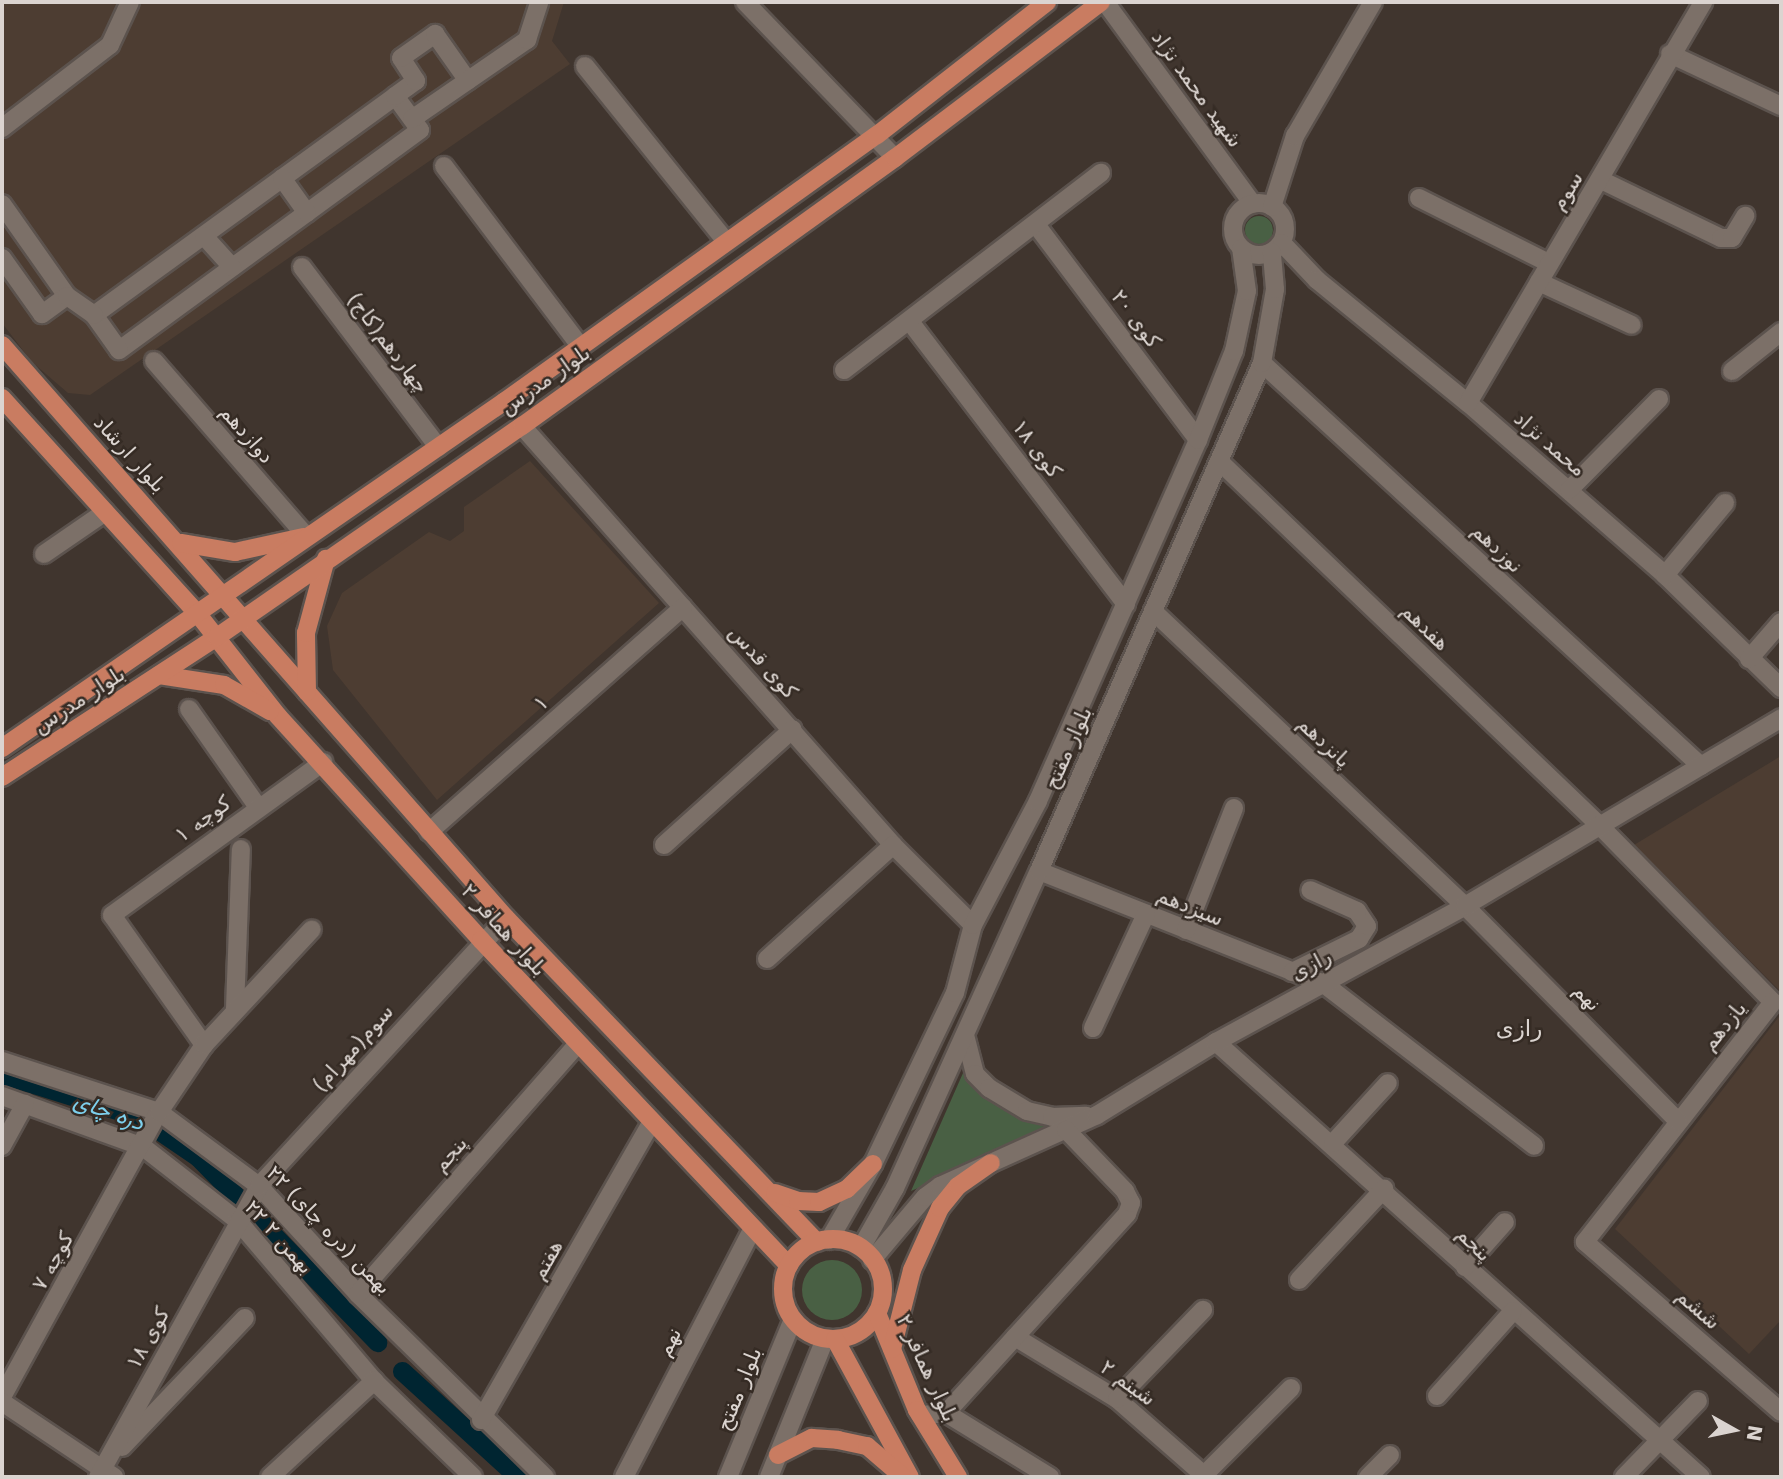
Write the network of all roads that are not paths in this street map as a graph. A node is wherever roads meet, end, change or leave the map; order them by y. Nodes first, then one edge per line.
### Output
1 (130, 2) edge
2 (539, 2) edge
3 (745, 2) edge
4 (1047, 2) edge
5 (1103, 2) edge
6 (1703, 2) edge
7 (1366, 4) edge
8 (1027, 10) edge
9 (1670, 54) junction
10 (585, 66) dead end
11 (468, 81) junction
12 (395, 96) junction
13 (1781, 106) edge
14 (412, 119) junction
15 (2, 128) edge
16 (877, 135) junction
17 (895, 158) junction
18 (444, 166) dead end
19 (1101, 173) dead end
20 (282, 178) junction
21 (1601, 180) junction
22 (1419, 198) dead end
23 (2, 204) edge
24 (1253, 204) junction
25 (1272, 206) junction
26 (307, 213) junction
27 (1745, 216) dead end
28 (1037, 226) junction
29 (204, 236) junction
30 (724, 240) junction
31 (1277, 247) junction
32 (1241, 248) junction
33 (2, 258) edge
34 (1549, 264) junction
35 (232, 267) junction
36 (302, 267) dead end
37 (1539, 282) junction
38 (67, 296) junction
39 (94, 315) junction
40 (911, 323) junction
41 (1632, 325) dead end
42 (1781, 332) edge
43 (2, 345) edge
44 (580, 346) junction
45 (154, 361) dead end
46 (1262, 363) junction
47 (844, 370) dead end
48 (1732, 371) dead end
49 (2, 398) edge
50 (1659, 400) dead end
51 (505, 401) junction
52 (1468, 404) junction
53 (522, 426) junction
54 (1198, 440) junction
55 (438, 447) junction
56 (1219, 461) junction
57 (1569, 490) junction
58 (1725, 503) dead end
59 (105, 512) junction
60 (307, 537) junction
61 (181, 543) junction
62 (44, 554) dead end
63 (326, 559) junction
64 (1665, 575) junction
65 (222, 595) junction
66 (1126, 604) junction
67 (683, 607) junction
68 (1153, 611) junction
69 (197, 614) junction
70 (242, 619) junction
71 (1781, 622) edge
72 (217, 637) junction
73 (1749, 659) junction
74 (1098, 667) junction
75 (159, 676) junction
76 (1124, 678) junction
77 (1781, 688) edge
78 (307, 692) junction
79 (189, 709) dead end
80 (278, 716) junction
81 (1781, 718) edge
82 (793, 729) junction
83 (2, 748) edge
84 (323, 762) junction
85 (1701, 766) junction
86 (2, 777) edge
87 (258, 807) junction
88 (1234, 808) dead end
89 (1599, 825) junction
90 (429, 832) junction
91 (664, 845) dead end
92 (893, 845) junction
93 (241, 849) dead end
94 (1039, 871) junction
95 (1310, 890) dead end
96 (1465, 906) junction
97 (1146, 914) junction
98 (506, 918) junction
99 (973, 925) junction
100 (312, 929) dead end
101 (1186, 929) junction
102 (481, 940) junction
103 (767, 959) dead end
104 (1292, 971) junction
105 (1324, 984) junction
106 (235, 1009) junction
107 (1093, 1028) dead end
108 (965, 1035) junction
109 (1216, 1042) junction
110 (204, 1045) junction
111 (577, 1045) junction
112 (2, 1061) edge
113 (1388, 1083) dead end
114 (2, 1096) edge
115 (25, 1104) junction
116 (159, 1112) junction
117 (1097, 1115) junction
118 (1678, 1121) junction
119 (651, 1123) junction
120 (1066, 1130) junction
121 (1333, 1143) junction
122 (2, 1146) edge
123 (143, 1146) junction
124 (1534, 1146) dead end
125 (991, 1163) junction
126 (869, 1171) junction
127 (258, 1186) junction
128 (895, 1188) junction
129 (1384, 1189) junction
130 (772, 1192) junction
131 (238, 1221) junction
132 (1505, 1222) dead end
133 (753, 1228) junction
134 (823, 1241) junction
135 (1586, 1241) joint
136 (867, 1254) junction
137 (789, 1266) junction
138 (1465, 1267) junction
139 (1299, 1280) dead end
140 (358, 1294) junction
141 (1203, 1310) dead end
142 (1513, 1311) junction
143 (877, 1313) junction
144 (245, 1318) dead end
145 (793, 1319) junction
146 (1015, 1337) junction
147 (830, 1339) junction
148 (892, 1349) junction
149 (374, 1381) junction
150 (1291, 1388) dead end
151 (1437, 1396) dead end
152 (2, 1399) edge
153 (1117, 1399) junction
154 (1698, 1401) dead end
155 (1781, 1412) edge
156 (946, 1413) junction
157 (920, 1415) junction
158 (481, 1420) junction
159 (1658, 1440) junction
160 (778, 1455) junction
161 (1390, 1455) dead end
162 (105, 1474) edge
163 (467, 1475) edge
164 (1205, 1476) edge
165 (270, 1477) edge
166 (545, 1477) edge
167 (624, 1477) edge
168 (727, 1477) edge
169 (769, 1477) edge
170 (903, 1477) edge
171 (910, 1477) edge
172 (958, 1477) edge
173 (1050, 1477) edge
174 (1368, 1477) edge
175 (1624, 1477) edge
176 (1701, 1477) edge

1 - 15 street
2 - 11 street
3 - 16 street
4 - 8 main road, بلوار مدرس
5 - 17 main road, بلوار مدرس
5 - 24 street, شهید محمد نژاد
6 - 9 street, سوم
7 - 25 street
8 - 16 main road, بلوار مدرس
9 - 13 street
9 - 21 street, سوم
10 - 30 street
11 - 12 street
11 - 14 street
12 - 14 street
12 - 20 street
14 - 26 street
16 - 17 street
16 - 30 main road, بلوار مدرس
17 - 53 main road, بلوار مدرس
18 - 44 street
19 - 28 street
20 - 26 street
20 - 29 street
21 - 27 street
21 - 34 street, سوم
22 - 34 street
23 - 38 street
24 - 25 street
24 - 32 street
25 - 31 street
26 - 35 street
28 - 40 street
28 - 54 street, کوی ۲۰
29 - 35 street
29 - 39 street
30 - 44 main road, بلوار مدرس
31 - 32 street
31 - 46 street, بلوار مفتح
31 - 52 street, محمد نژاد
32 - 54 street, بلوار مفتح
33 - 38 street
34 - 37 street, سوم
35 - 39 street
36 - 55 street, چهاردهم(کاج)
37 - 41 street
37 - 52 street, سوم
38 - 39 street
40 - 47 street
40 - 66 street, کوی ۱۸
42 - 48 street
43 - 61 main road, بلوار ارشاد
44 - 51 main road, بلوار مدرس
45 - 60 street, دوازدهم
46 - 56 street, بلوار مفتح
46 - 85 street, نوزدهم
49 - 59 main road
50 - 57 street
51 - 53 main road
51 - 55 main road, بلوار مدرس
52 - 57 street, محمد نژاد
53 - 63 main road, بلوار مدرس
53 - 67 street, کوی قدس
54 - 66 street, بلوار مفتح
55 - 60 main road, بلوار مدرس
56 - 68 street, بلوار مفتح
56 - 89 street, هفدهم
57 - 64 street, محمد نژاد
58 - 64 street
59 - 62 street
59 - 69 main road
60 - 61 main road
60 - 65 main road, بلوار مدرس
61 - 65 main road, بلوار ارشاد
63 - 70 main road, بلوار مدرس
63 - 78 main road
64 - 73 street, محمد نژاد
65 - 69 main road, بلوار مدرس
65 - 70 main road, بلوار همافر ۲
66 - 74 street, بلوار مفتح
67 - 82 street, کوی قدس
67 - 90 street, ۱
68 - 76 street, بلوار مفتح
68 - 96 street, پانزدهم
69 - 72 main road, بلوار همافر ۲
69 - 83 main road, بلوار مدرس
70 - 72 main road, بلوار مدرس
70 - 78 main road, بلوار همافر ۲
71 - 73 street
72 - 75 main road, بلوار مدرس
72 - 80 main road, بلوار همافر ۲
73 - 77 street, محمد نژاد
74 - 76 street
74 - 99 street, بلوار مفتح
75 - 80 main road
75 - 86 main road, بلوار مدرس
76 - 94 street, بلوار مفتح
78 - 90 main road, بلوار همافر ۲
79 - 87 street
80 - 84 main road, بلوار همافر ۲
81 - 85 street, رازی
82 - 91 street
82 - 92 street, کوی قدس
84 - 87 street, کوچه ۱
84 - 102 main road, بلوار همافر ۲
85 - 89 street, رازی
87 - 110 street, کوچه ۱
88 - 101 street
89 - 96 street, رازی
89 - 118 street, یازدهم
90 - 98 main road, بلوار همافر ۲
92 - 99 street, کوی قدس
92 - 103 street
93 - 106 street
94 - 97 street, سیزدهم
94 - 108 street, بلوار مفتح
95 - 104 street
96 - 105 street, رازی
96 - 118 street, نهم
97 - 101 street, سیزدهم
97 - 107 street
98 - 102 street, سوم(مهرام)
98 - 130 main road, بلوار همافر ۲
99 - 126 street, بلوار مفتح
100 - 106 street, کوچه ۷
101 - 104 street, سیزدهم
102 - 111 main road, بلوار همافر ۲
102 - 127 street, سوم(مهرام)
104 - 105 street, سیزدهم
105 - 109 street, رازی
105 - 124 street, سیزدهم
106 - 110 street, کوچه ۷
108 - 117 street
108 - 128 street, بلوار مفتح
109 - 117 street, رازی
109 - 121 street, پنجم
110 - 116 street, کوچه ۷
111 - 119 main road, بلوار همافر ۲
111 - 140 street, پنجم
112 - 116 street, ۲۲ بهمن (دره چای)
113 - 121 street
114 - 115 street, ۲۲ بهمن ۲
115 - 122 street
115 - 123 street, ۲۲ بهمن ۲
116 - 123 street, کوچه ۷
116 - 127 street, ۲۲ بهمن (دره چای)
117 - 120 street, رازی
118 - 135 street, یازدهم
119 - 133 main road, بلوار همافر ۲
119 - 158 street, هفتم
120 - 125 street, رازی
120 - 146 street
121 - 129 street, پنجم
123 - 131 street, ۲۲ بهمن ۲
123 - 152 street, کوچه ۷
125 - 136 street, رازی
125 - 148 main road
126 - 128 street
126 - 130 main road
126 - 134 street, بلوار مفتح
127 - 131 street, سوم(مهرام)
127 - 140 street, ۲۲ بهمن (دره چای)
128 - 136 street, بلوار مفتح
129 - 138 street, پنجم
129 - 139 street
130 - 134 main road, بلوار همافر ۲
131 - 149 street, ۲۲ بهمن ۲
131 - 162 street, کوی ۱۸
132 - 138 street
133 - 137 main road, بلوار همافر ۲
133 - 167 street, نهم
134 - 136 main road
134 - 137 main road
135 - 155 street, ششم
136 - 143 main road
137 - 145 main road
138 - 142 street, پنجم
140 - 158 street, ۲۲ بهمن (دره چای)
141 - 153 street
142 - 151 street
142 - 159 street, پنجم
143 - 147 main road
143 - 148 main road, بلوار همافر ۲
144 - 162 street
145 - 147 main road
145 - 168 street, بلوار مفتح
146 - 153 street, شبنم ۲
146 - 156 street
147 - 160 street
147 - 171 main road
148 - 157 main road, بلوار همافر ۲
149 - 163 street, ۲۲ بهمن ۲
149 - 165 street
150 - 164 street
152 - 162 street
153 - 164 street, شبنم ۲
154 - 159 street
156 - 157 street
156 - 173 street
157 - 172 main road, بلوار همافر ۲
158 - 166 street, ۲۲ بهمن (دره چای)
159 - 175 street
159 - 176 street, پنجم
160 - 169 street
160 - 170 main road
161 - 174 street

